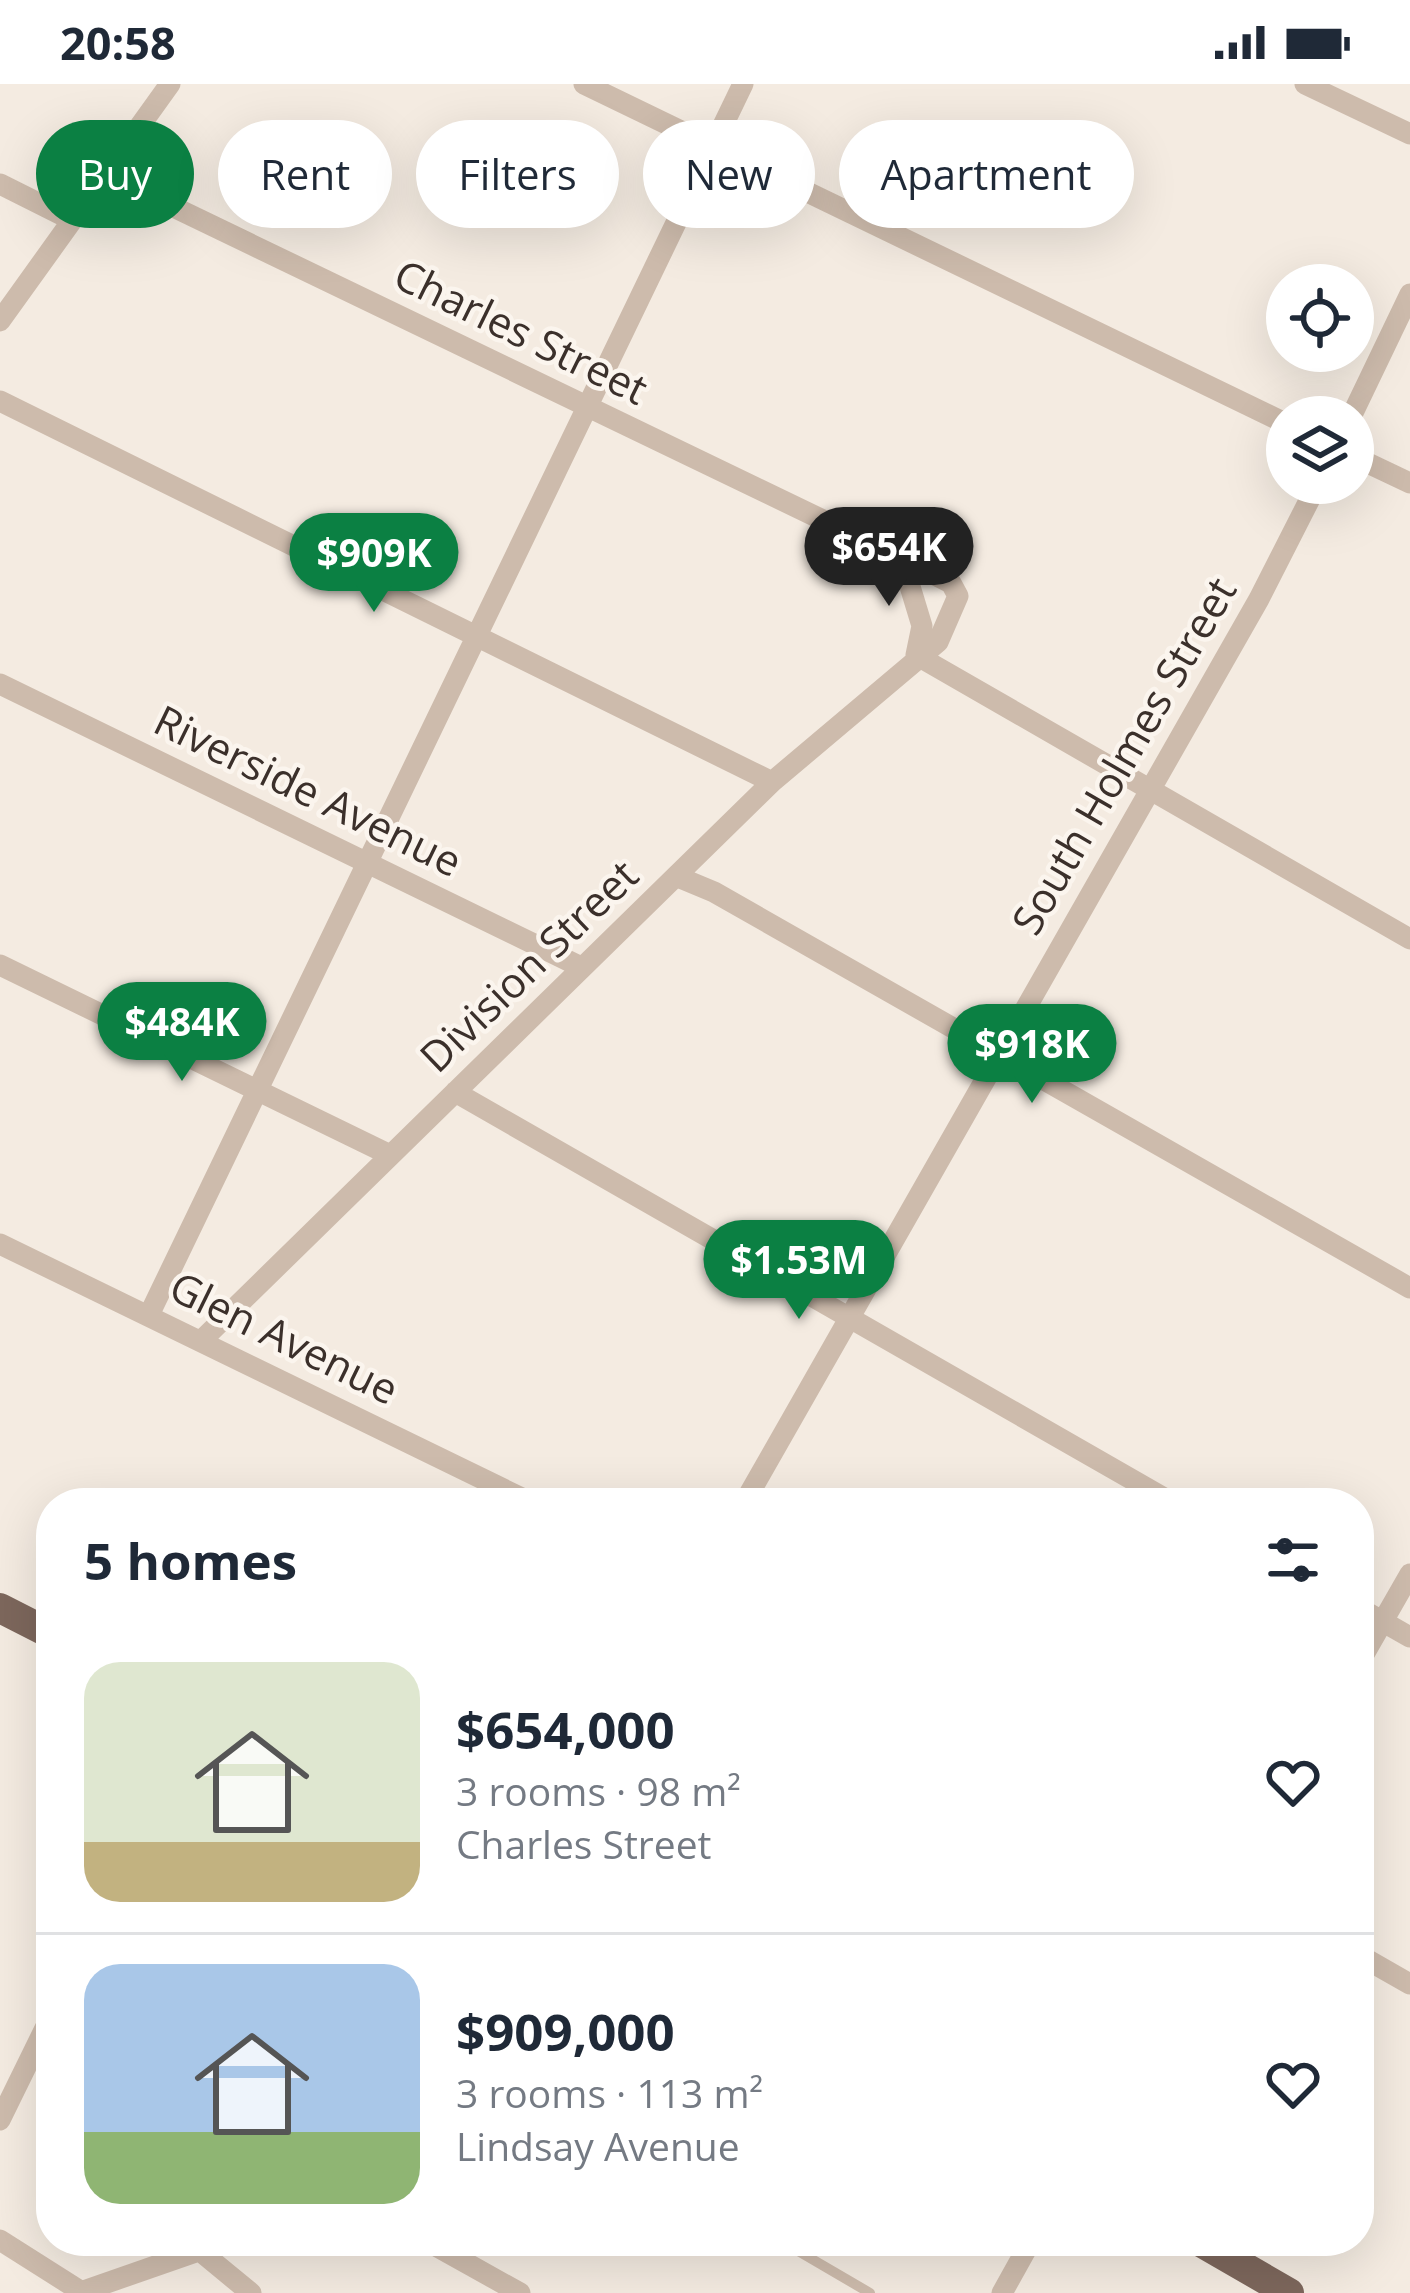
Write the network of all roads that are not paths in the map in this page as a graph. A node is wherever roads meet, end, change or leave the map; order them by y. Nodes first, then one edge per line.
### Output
1 (170, 84) edge
2 (584, 84) edge
3 (743, 84) edge
4 (1306, 84) edge
5 (144, 120) edge
6 (656, 120) edge
7 (726, 120) edge
8 (1410, 134) edge
9 (0, 184) edge
10 (815, 197) edge
11 (36, 202) edge
12 (194, 217) edge
13 (66, 228) edge
14 (673, 228) edge
15 (1410, 294) edge
16 (0, 321) edge
17 (1361, 396) edge
18 (0, 400) edge
19 (585, 407) junction
20 (1266, 414) edge
21 (1374, 466) edge
22 (1410, 483) edge
23 (1307, 504) edge
24 (902, 560) junction
25 (475, 632) junction
26 (916, 655) junction
27 (0, 684) edge
28 (772, 782) junction
29 (1150, 790) junction
30 (366, 862) junction
31 (677, 877) junction
32 (1410, 939) edge
33 (0, 965) edge
34 (581, 967) junction
35 (998, 1054) junction
36 (255, 1088) junction
37 (455, 1092) junction
38 (388, 1154) junction
39 (0, 1244) edge
40 (1410, 1288) edge
41 (149, 1315) junction
42 (848, 1317) junction
43 (202, 1340) junction
44 (502, 1488) edge
45 (752, 1488) edge
46 (1147, 1488) edge
47 (1410, 1574) edge
48 (0, 1608) edge
49 (1374, 1616) edge
50 (1382, 1621) junction
51 (36, 1626) edge
52 (1374, 1636) edge
53 (1410, 1637) edge
54 (1374, 1964) edge
55 (1410, 1984) edge
56 (36, 2047) edge
57 (0, 2120) edge
58 (0, 2240) edge
59 (185, 2256) edge
60 (206, 2256) edge
61 (454, 2256) edge
62 (807, 2256) edge
63 (1022, 2256) edge
64 (1225, 2256) edge
65 (80, 2292) edge
66 (251, 2293) edge
67 (520, 2293) edge
68 (870, 2293) edge
69 (1001, 2293) edge
70 (1289, 2293) edge

1 - 5 street
2 - 6 street
3 - 7 street
4 - 8 street
9 - 11 street
10 - 20 street
12 - 19 street, Charles Street
13 - 16 street
14 - 19 street
15 - 17 street
18 - 25 street
19 - 24 street, Charles Street
19 - 25 street
21 - 22 street
23 - 29 street, South Holmes Street
24 - 26 street
24 - 26 street, Charles Street
25 - 28 street
25 - 30 street
26 - 28 street, Division Street
26 - 29 street
27 - 30 street, Riverside Avenue
28 - 31 street, Division Street
29 - 32 street
29 - 35 street, South Holmes Street
30 - 34 street, Riverside Avenue
30 - 36 street
31 - 34 street, Division Street
31 - 35 street
33 - 36 street
34 - 37 street, Division Street
35 - 40 street
35 - 42 street, South Holmes Street
36 - 38 street
36 - 41 street
37 - 38 street, Division Street
37 - 42 street
38 - 43 street, Division Street
39 - 41 street, Glen Avenue
41 - 43 street, Glen Avenue
42 - 45 street, South Holmes Street
42 - 46 street
43 - 44 street, Glen Avenue
47 - 50 street
48 - 51 main road
49 - 50 street
50 - 52 street
50 - 53 street
54 - 55 street
56 - 57 street
58 - 65 street
59 - 65 street
60 - 66 street
61 - 67 street
62 - 68 lane
63 - 69 street
64 - 70 main road

